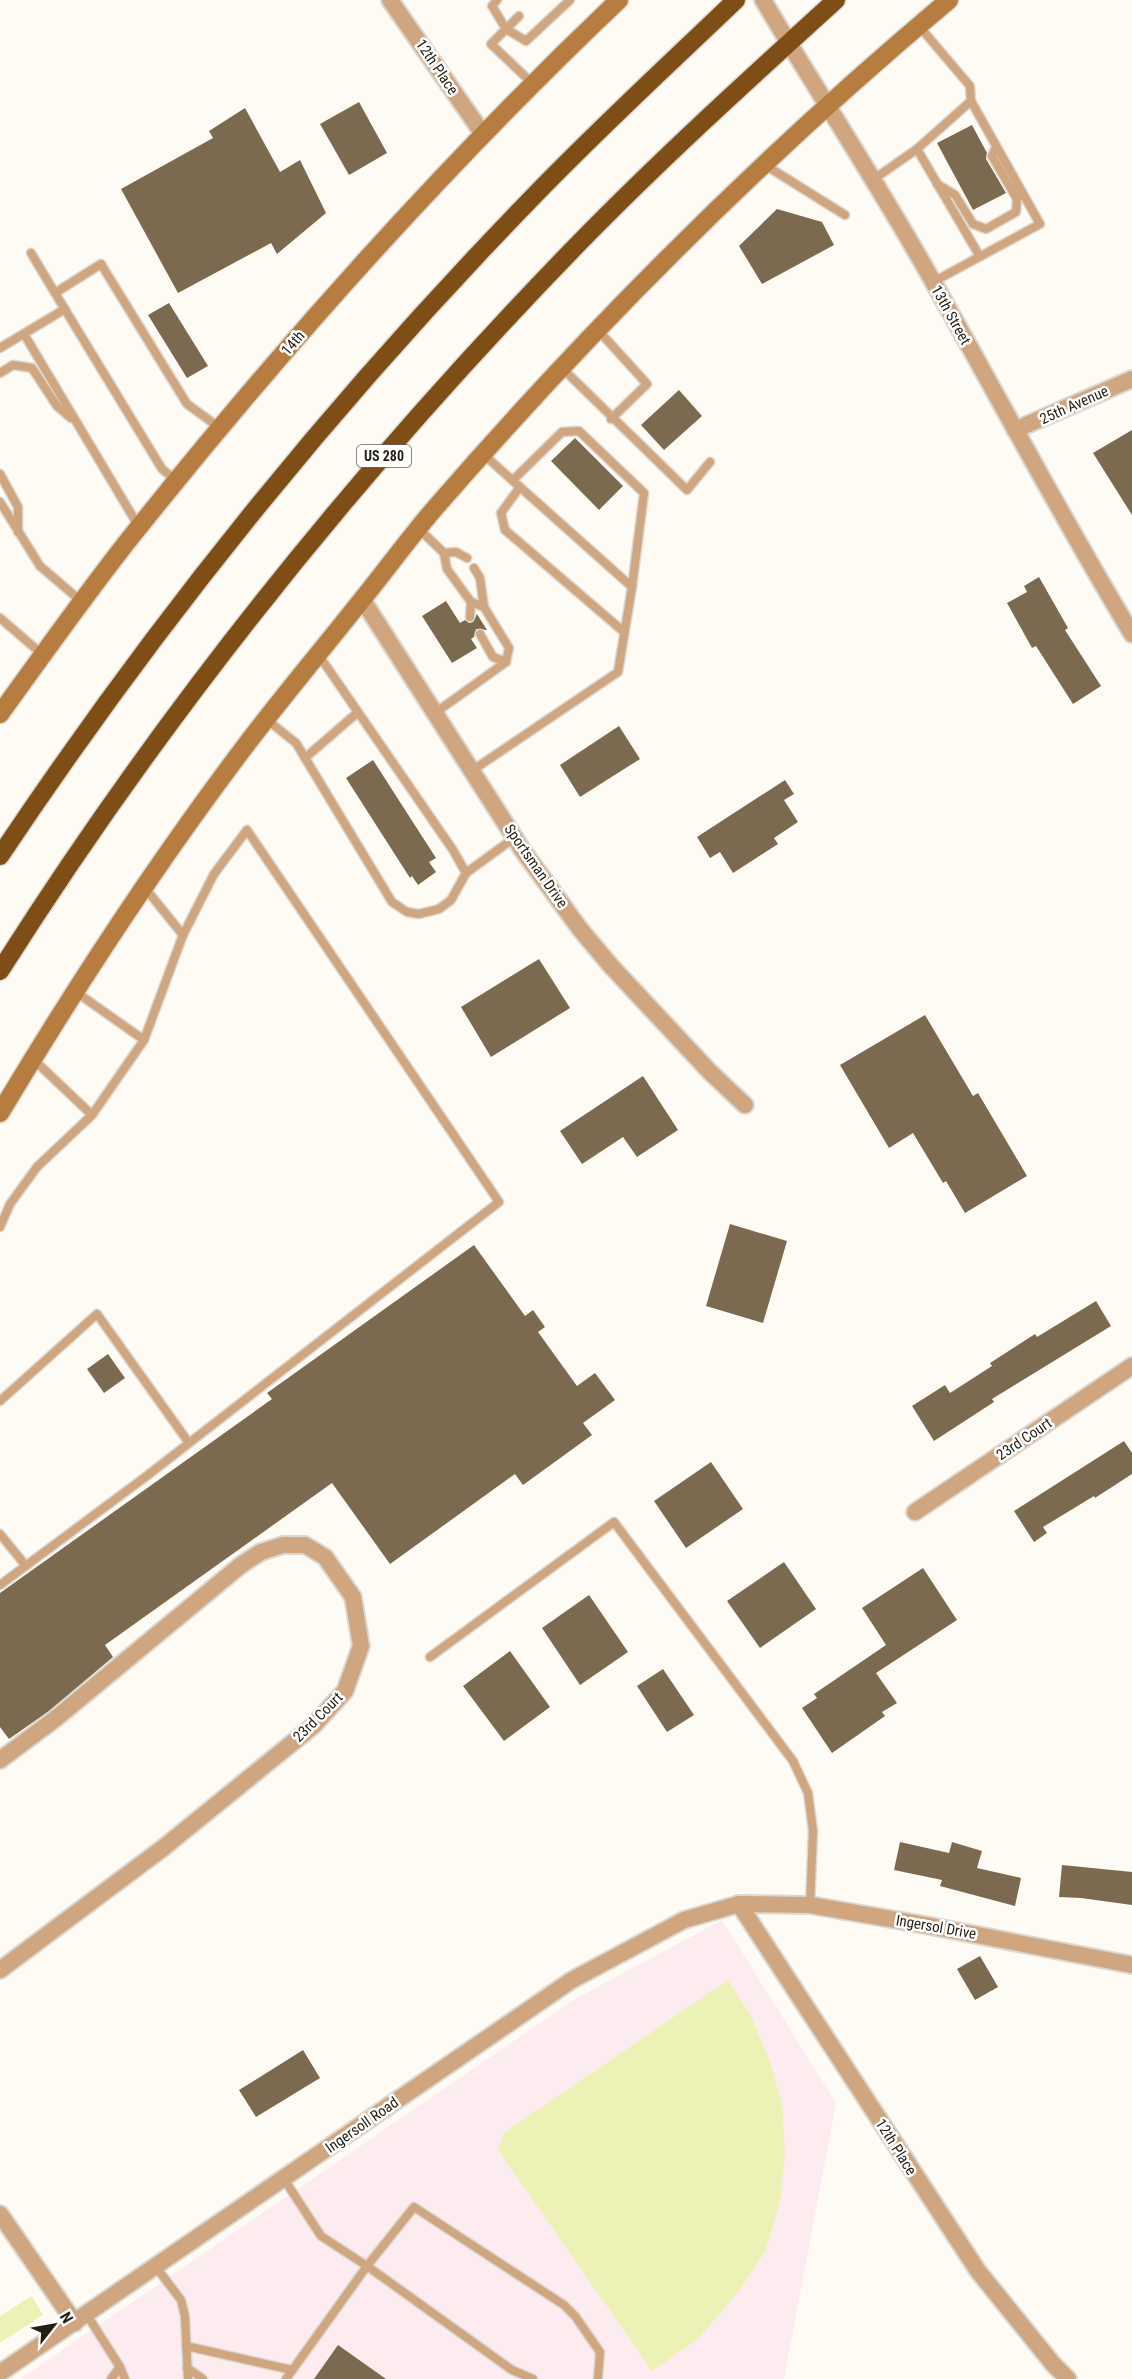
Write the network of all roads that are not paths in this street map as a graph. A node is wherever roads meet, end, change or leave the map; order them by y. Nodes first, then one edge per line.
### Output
1 (390, 0) edge
2 (497, 0) edge
3 (570, 0) edge
4 (736, 0) edge
5 (763, 0) edge
6 (836, 0) edge
7 (949, 0) edge
8 (612, 2) edge
9 (519, 16) dead end
10 (919, 25) junction
11 (506, 28) junction
12 (789, 43) junction
13 (532, 83) junction
14 (970, 101) junction
15 (827, 106) junction
16 (483, 134) junction
17 (996, 147) junction
18 (917, 149) junction
19 (765, 165) junction
20 (874, 179) junction
21 (938, 184) junction
22 (845, 215) dead end
23 (31, 253) dead end
24 (980, 255) junction
25 (933, 282) junction
26 (55, 293) junction
27 (64, 309) junction
28 (598, 330) junction
29 (24, 334) junction
30 (0, 348) edge
31 (561, 368) junction
32 (0, 372) edge
33 (1132, 379) edge
34 (611, 419) junction
35 (76, 422) junction
36 (220, 429) junction
37 (1015, 430) junction
38 (483, 454) junction
39 (710, 462) dead end
40 (0, 474) edge
41 (177, 482) junction
42 (517, 484) junction
43 (0, 502) edge
44 (139, 527) junction
45 (419, 529) junction
46 (18, 532) junction
47 (444, 554) junction
48 (467, 558) dead end
49 (474, 568) dead end
50 (632, 586) junction
51 (362, 599) junction
52 (82, 602) junction
53 (471, 602) junction
54 (484, 607) junction
55 (470, 617) dead end
56 (0, 618) edge
57 (624, 632) junction
58 (480, 634) dead end
59 (1132, 634) edge
60 (318, 654) junction
61 (43, 655) junction
62 (506, 662) junction
63 (357, 713) junction
64 (435, 713) junction
65 (0, 714) edge
66 (266, 719) junction
67 (306, 758) junction
68 (473, 770) junction
69 (514, 838) junction
70 (0, 856) edge
71 (466, 873) junction
72 (145, 888) junction
73 (183, 935) junction
74 (0, 971) edge
75 (76, 992) junction
76 (144, 1040) junction
77 (33, 1059) junction
78 (745, 1105) dead end
79 (0, 1113) edge
80 (92, 1115) junction
81 (0, 1227) edge
82 (1132, 1366) edge
83 (0, 1401) edge
84 (189, 1443) junction
85 (915, 1512) dead end
86 (0, 1534) edge
87 (26, 1566) junction
88 (0, 1585) edge
89 (430, 1656) dead end
90 (0, 1760) edge
91 (739, 1904) junction
92 (810, 1905) junction
93 (1132, 1965) edge
94 (0, 1970) edge
95 (284, 2179) junction
96 (0, 2214) edge
97 (367, 2266) junction
98 (156, 2267) junction
99 (81, 2319) junction
100 (186, 2346) junction
101 (120, 2367) junction
102 (187, 2368) junction
103 (292, 2370) junction
104 (0, 2373) edge
105 (111, 2379) edge
106 (125, 2379) edge
107 (188, 2379) edge
108 (203, 2379) edge
109 (286, 2379) edge
110 (532, 2379) edge
111 (598, 2379) edge
112 (1068, 2379) edge

1 - 16 street, 12th Place
2 - 11 lane
3 - 11 lane
4 - 70 highway
5 - 12 street, 13th Street
6 - 12 highway, US 280
7 - 10 street
8 - 13 street, 14th
9 - 11 lane
10 - 14 lane
10 - 15 street
11 - 13 lane
12 - 15 street, 13th Street
12 - 74 highway, US 280
13 - 16 street, 14th
14 - 17 lane
14 - 18 lane
15 - 19 street
15 - 20 street, 13th Street
16 - 36 street, 14th
17 - 21 lane
17 - 24 lane
18 - 20 lane
18 - 21 lane
19 - 22 lane
19 - 28 street
20 - 25 street, 13th Street
21 - 24 lane
23 - 26 lane
24 - 25 lane
25 - 37 street, 13th Street
26 - 27 lane
26 - 36 lane
27 - 29 lane
27 - 41 lane
28 - 31 street
28 - 34 lane
29 - 30 lane
29 - 35 lane
31 - 34 lane
31 - 38 street
32 - 35 lane
33 - 37 street, 25th Avenue
34 - 39 lane
35 - 44 lane
36 - 41 street, 14th
37 - 59 street, 13th Street
38 - 42 lane
38 - 45 street
40 - 46 lane
41 - 44 street, 14th
42 - 50 lane
42 - 50 lane
42 - 57 lane
43 - 46 lane
44 - 52 street, 14th
45 - 47 lane
45 - 51 street
46 - 52 lane
47 - 48 lane
47 - 53 lane
49 - 54 lane
50 - 57 lane
51 - 60 street
51 - 64 street, Sportsman Drive
52 - 61 street, 14th
53 - 54 lane
53 - 55 lane
54 - 62 lane
56 - 61 lane
57 - 68 lane
58 - 62 lane
60 - 63 lane
60 - 66 street
61 - 65 street, 14th
62 - 64 lane
63 - 67 lane
63 - 71 lane
64 - 68 street, Sportsman Drive
66 - 67 lane
66 - 72 street
67 - 71 lane
68 - 69 street, Sportsman Drive
69 - 71 lane
69 - 78 street, Sportsman Drive
72 - 73 lane
72 - 75 street
73 - 76 lane
73 - 84 lane
75 - 76 lane
75 - 77 street
76 - 80 lane
77 - 79 street
77 - 80 lane
80 - 81 lane
82 - 85 street, 23rd Court
83 - 84 lane
84 - 87 lane
86 - 87 lane
87 - 88 lane
89 - 92 lane
90 - 94 street, 23rd Court
91 - 92 street, Ingersol Drive
91 - 95 street, Ingersoll Road
91 - 112 street, 12th Place
92 - 93 street, Ingersol Drive
95 - 97 lane
95 - 98 street, Ingersoll Road
96 - 99 street
97 - 103 lane
97 - 110 lane
97 - 111 lane
98 - 99 street, Ingersoll Road
98 - 100 lane
99 - 101 lane
99 - 104 street, Ingersoll Road
100 - 102 lane
100 - 103 lane
101 - 105 lane
101 - 106 lane
102 - 107 lane
102 - 108 lane
103 - 109 lane

